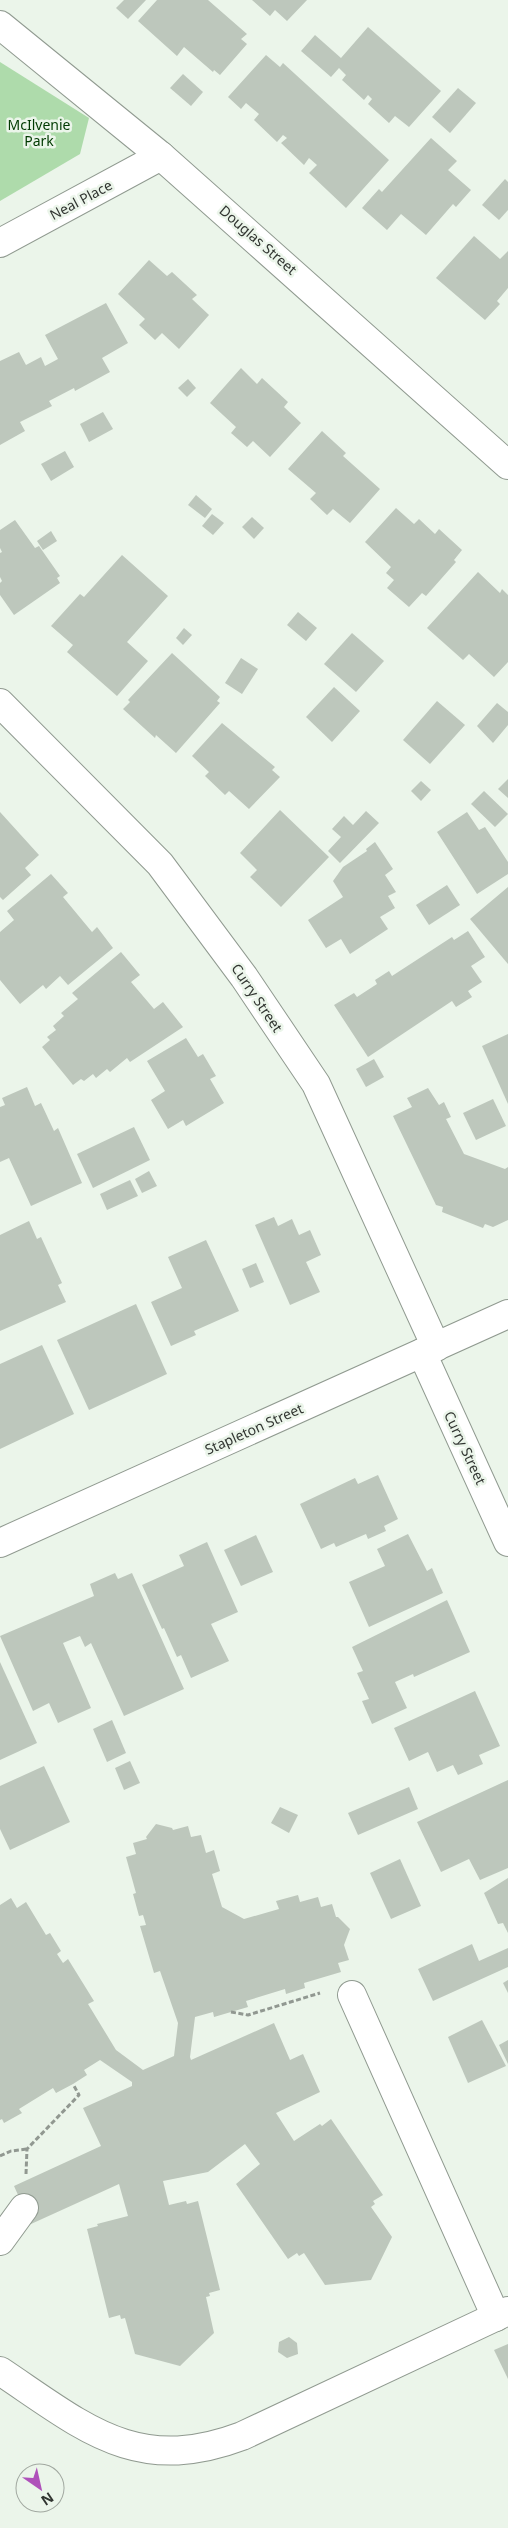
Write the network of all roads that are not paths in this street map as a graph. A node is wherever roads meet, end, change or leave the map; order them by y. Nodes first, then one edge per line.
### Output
1 (0, 25) edge
2 (162, 156) junction
3 (0, 243) edge
4 (508, 465) edge
5 (0, 703) edge
6 (508, 1314) edge
7 (429, 1350) junction
8 (508, 1542) edge
9 (0, 1543) edge
10 (352, 1995) road end
11 (24, 2208) dead end
12 (0, 2241) edge
13 (502, 2314) edge
14 (0, 2371) edge

1 - 2 street, Douglas Street
2 - 3 street, Neal Place
2 - 4 street, Douglas Street
5 - 7 street, Curry Street
6 - 7 street, Stapleton Street
7 - 8 street, Curry Street
7 - 9 street, Stapleton Street
10 - 13 street
11 - 12 street
13 - 14 street

